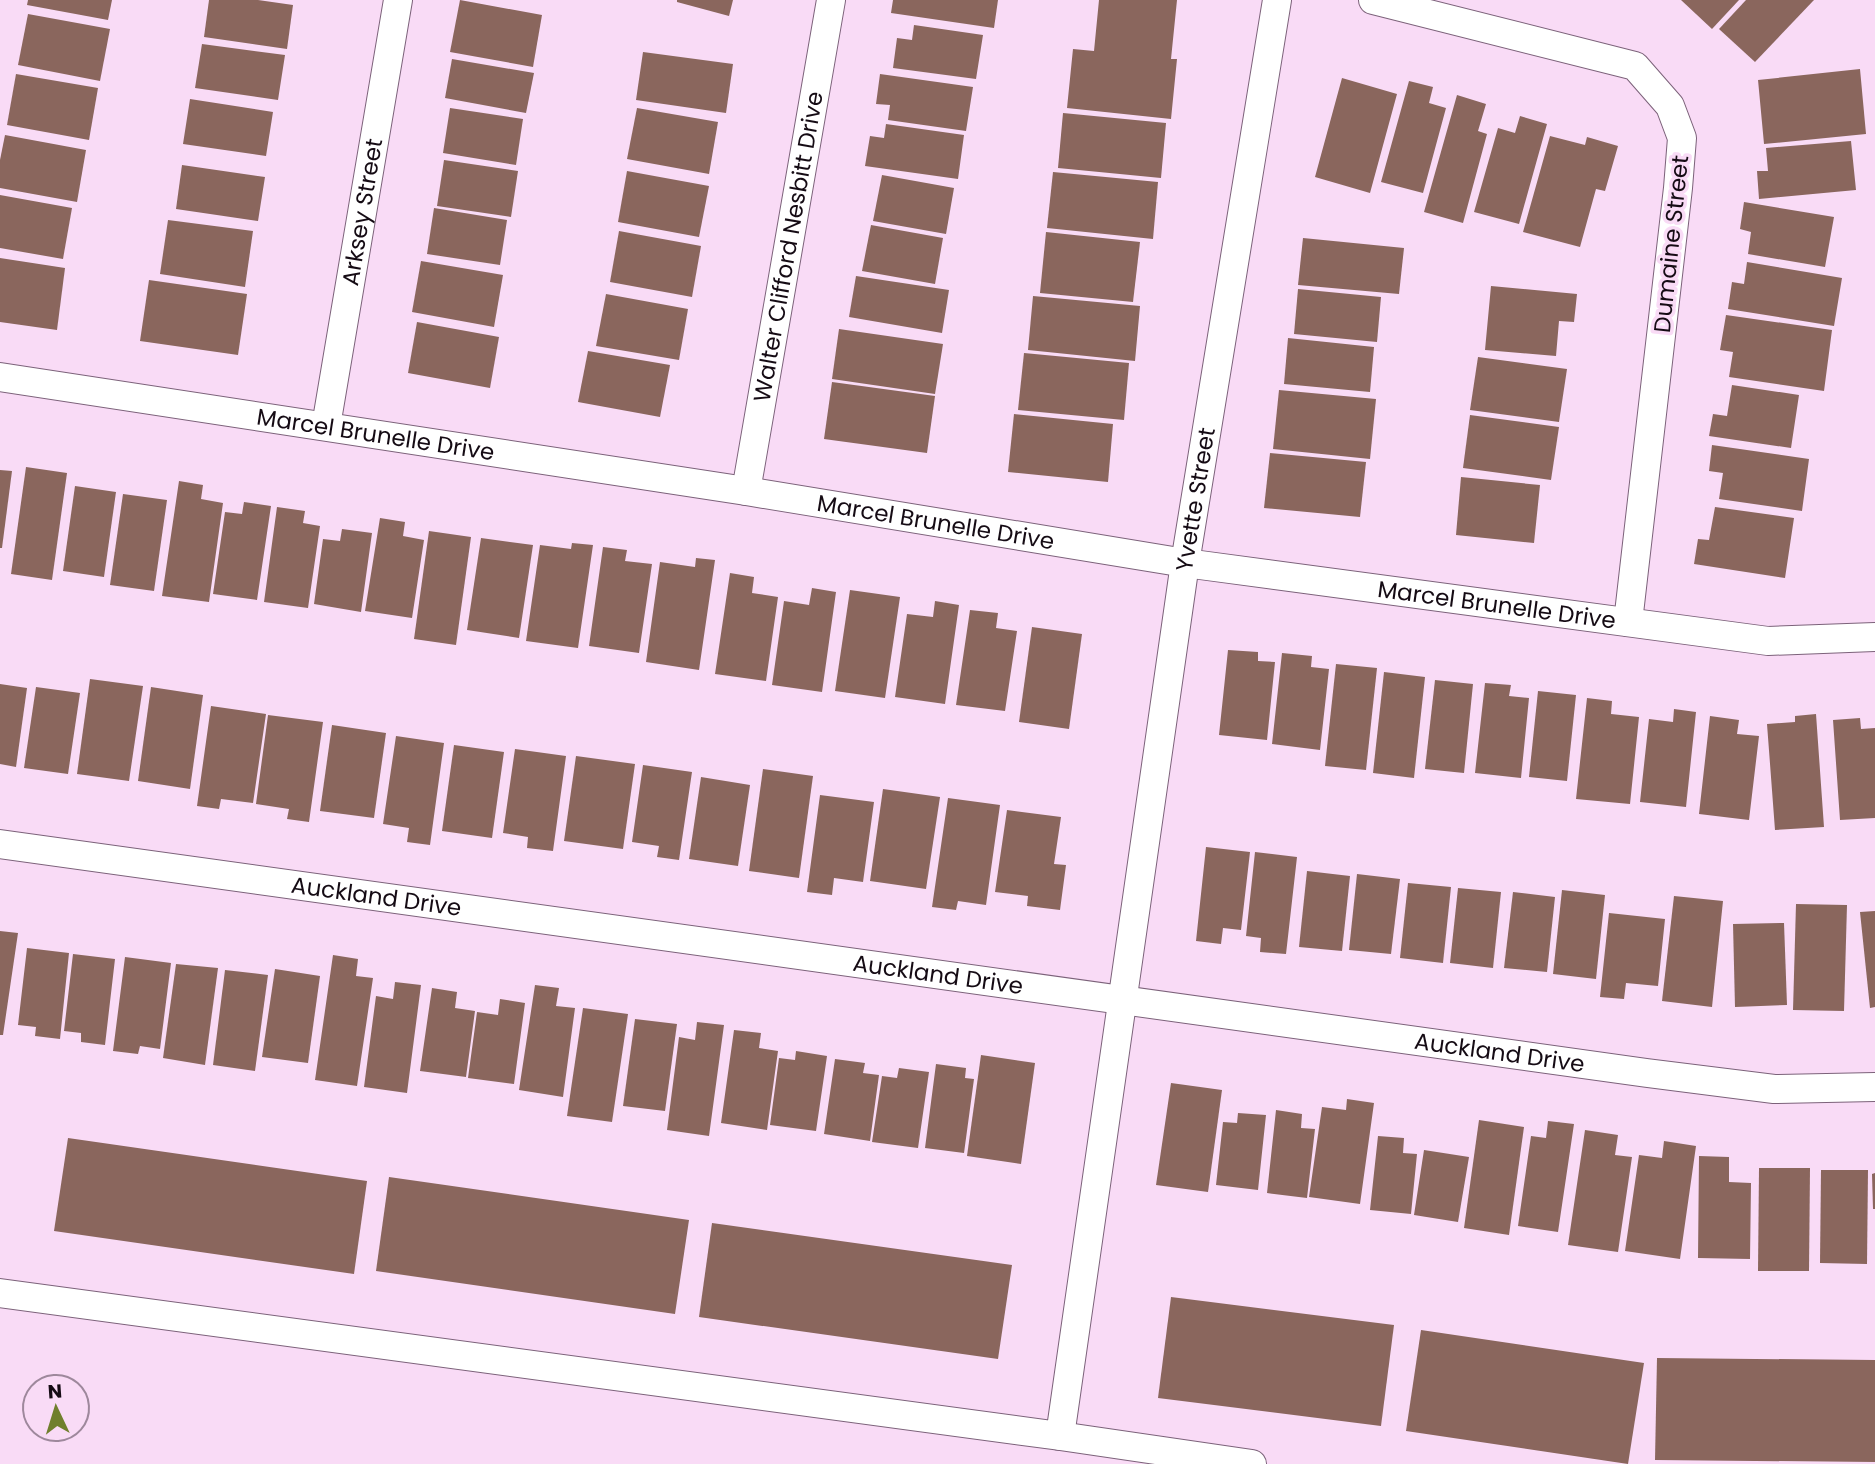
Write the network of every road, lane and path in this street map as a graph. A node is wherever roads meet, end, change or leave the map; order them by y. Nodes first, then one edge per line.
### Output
1 (398, 0) edge
2 (831, 0) edge
3 (1277, 0) edge
4 (1373, 0) edge
5 (0, 377) edge
6 (326, 426) junction
7 (746, 491) junction
8 (1185, 563) junction
9 (1628, 622) junction
10 (1875, 637) edge
11 (0, 844) edge
12 (1124, 999) junction
13 (1875, 1087) edge
14 (0, 1293) edge
15 (1060, 1436) junction
16 (1252, 1464) edge

1 - 6 street, Arksey Street
2 - 7 street, Walter Clifford Nesbitt Drive
3 - 8 street, Yvette Street
4 - 9 street, Dumaine Street
5 - 6 street, Marcel Brunelle Drive
6 - 7 street, Marcel Brunelle Drive
7 - 8 street, Marcel Brunelle Drive
8 - 9 street, Marcel Brunelle Drive
8 - 12 street, Yvette Street
9 - 10 street, Marcel Brunelle Drive
11 - 12 street, Auckland Drive
12 - 13 street, Auckland Drive
12 - 15 street, Yvette Street
14 - 15 street
15 - 16 street

